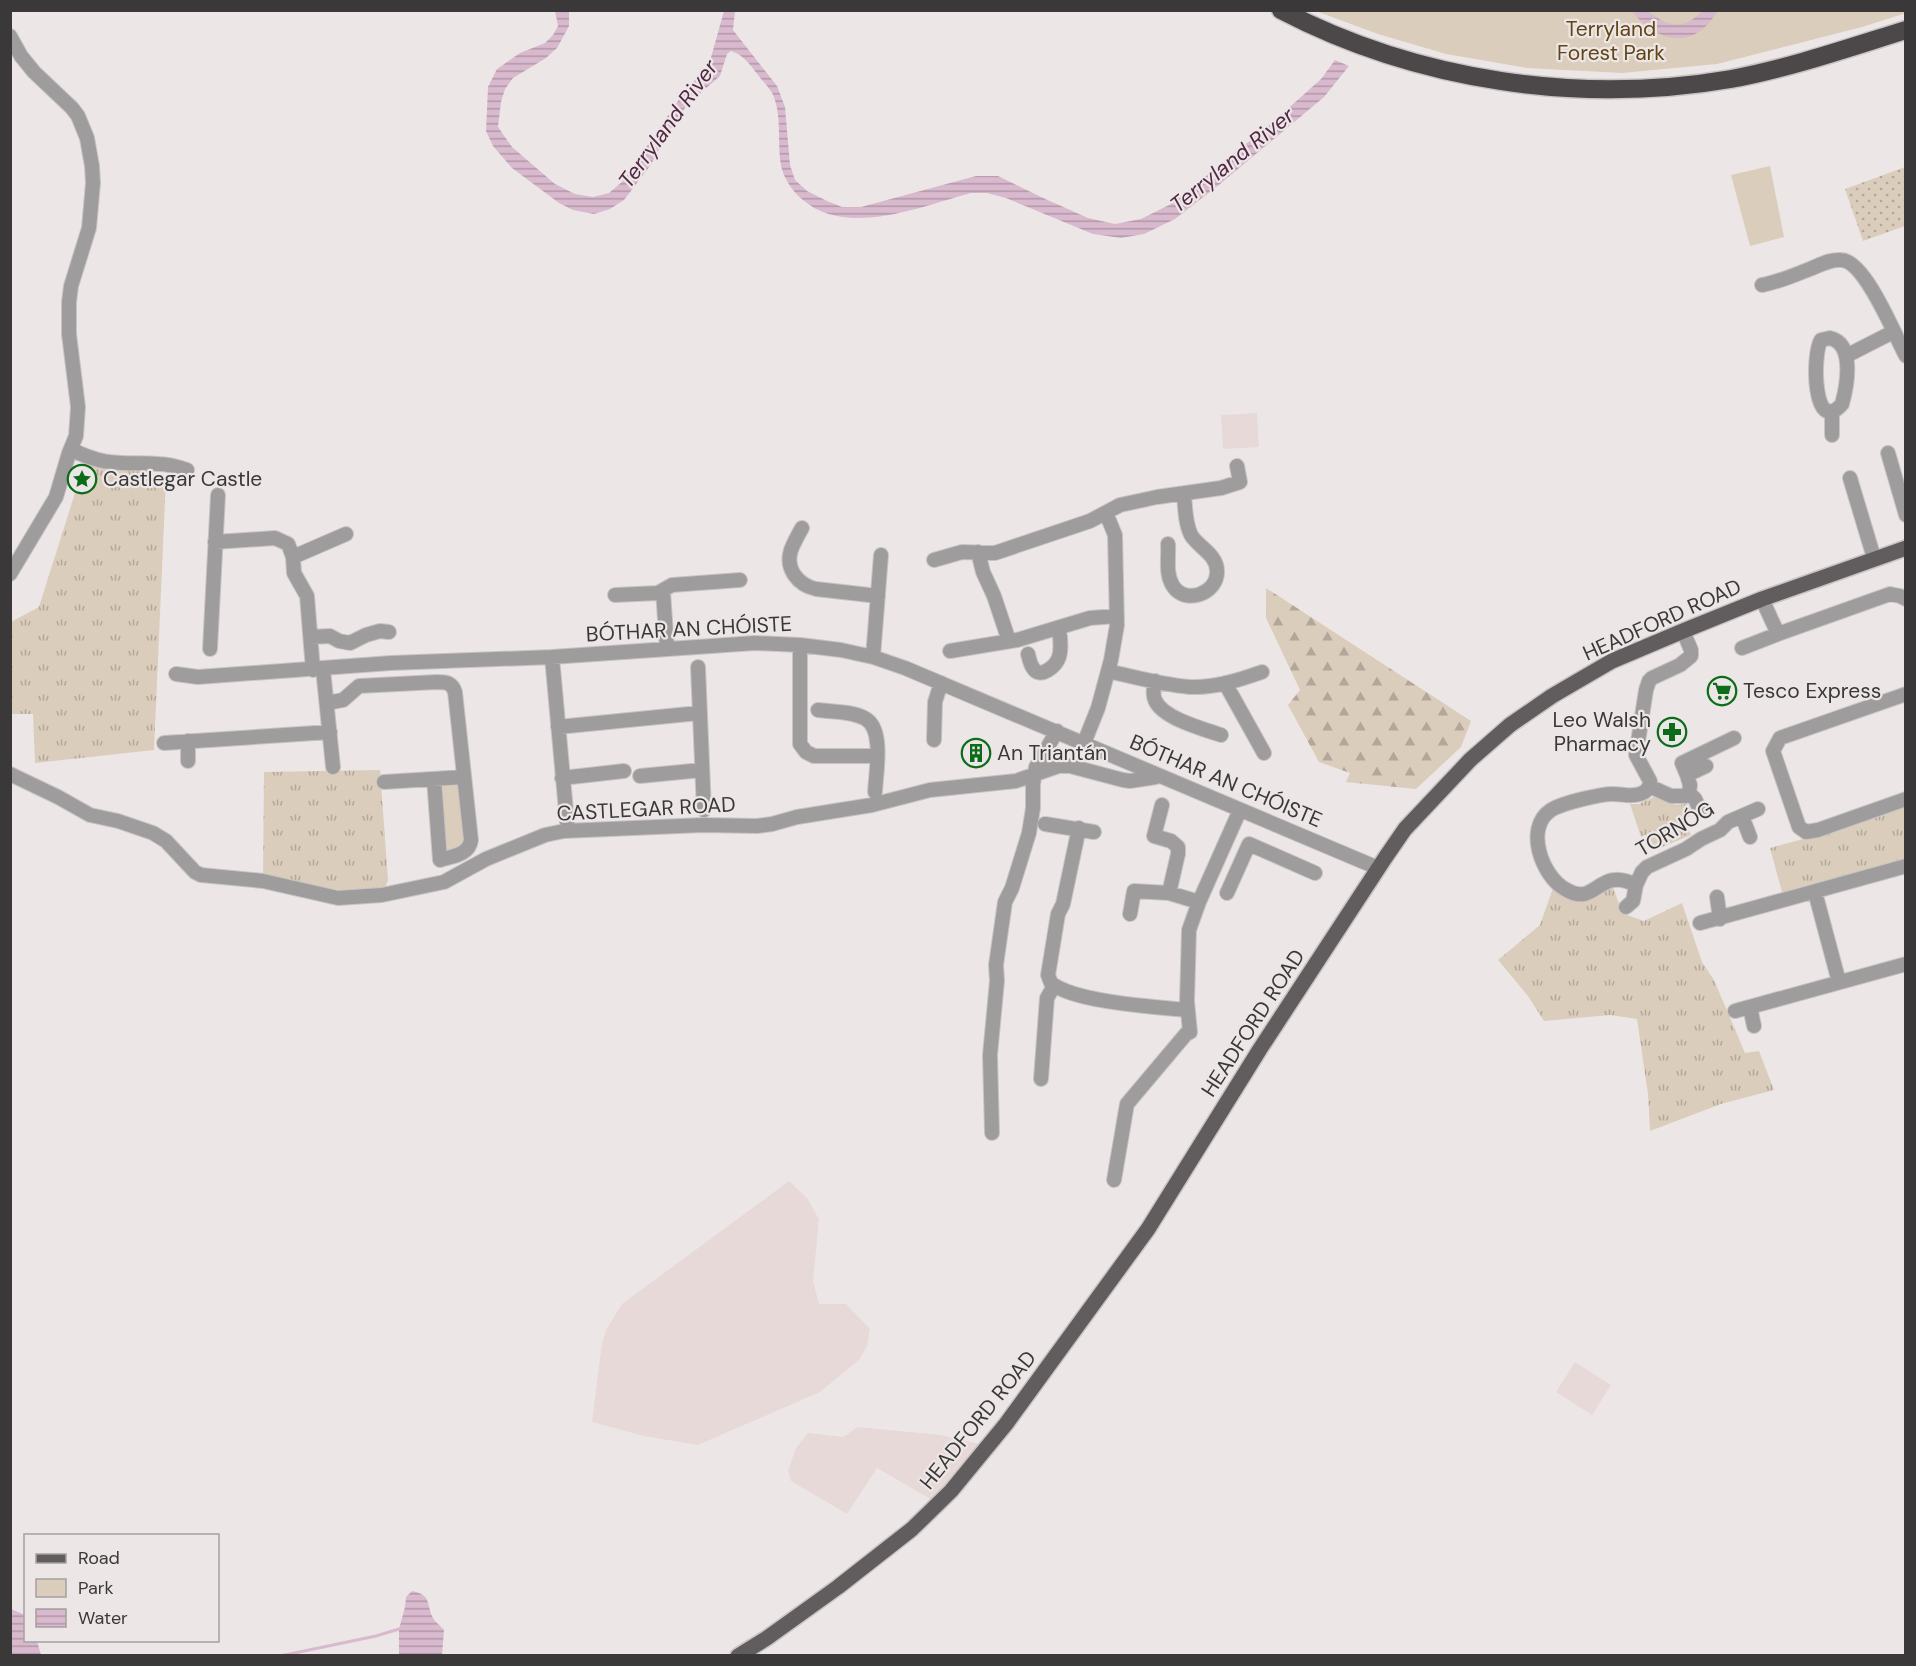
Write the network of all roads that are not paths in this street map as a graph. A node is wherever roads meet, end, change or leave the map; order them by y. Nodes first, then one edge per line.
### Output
1 (1281, 10) edge
2 (1905, 30) edge
3 (10, 36) edge
4 (1762, 285) dead end
5 (1893, 332) junction
6 (1846, 356) junction
7 (1905, 356) edge
8 (1832, 411) junction
9 (1832, 435) dead end
10 (70, 449) junction
11 (1888, 453) dead end
12 (1237, 466) dead end
13 (187, 470) dead end
14 (1850, 478) dead end
15 (1184, 493) junction
16 (218, 495) dead end
17 (1106, 513) junction
18 (1905, 515) edge
19 (802, 528) dead end
20 (346, 534) dead end
21 (215, 542) junction
22 (1168, 544) dead end
23 (1905, 548) edge
24 (978, 552) junction
25 (881, 555) dead end
26 (293, 557) junction
27 (1874, 558) junction
28 (1184, 559) dead end
29 (934, 560) dead end
30 (1169, 560) junction
31 (10, 574) edge
32 (740, 580) dead end
33 (663, 591) junction
34 (615, 596) dead end
35 (878, 596) junction
36 (1762, 599) junction
37 (1905, 599) edge
38 (1117, 616) junction
39 (1059, 628) junction
40 (1683, 631) junction
41 (389, 632) dead end
42 (1778, 634) junction
43 (311, 637) junction
44 (1009, 641) junction
45 (800, 645) junction
46 (1742, 648) dead end
47 (210, 649) dead end
48 (667, 649) junction
49 (950, 651) dead end
50 (1028, 654) dead end
51 (552, 657) junction
52 (873, 657) junction
53 (698, 667) dead end
54 (318, 669) junction
55 (1108, 671) junction
56 (1262, 672) dead end
57 (176, 674) dead end
58 (1155, 681) junction
59 (941, 683) junction
60 (1225, 683) junction
61 (1905, 694) edge
62 (327, 703) junction
63 (818, 710) dead end
64 (699, 713) junction
65 (558, 727) junction
66 (1057, 731) junction
67 (330, 732) junction
68 (1221, 735) dead end
69 (1734, 738) dead end
70 (934, 740) dead end
71 (188, 741) junction
72 (164, 743) dead end
73 (1084, 743) junction
74 (1264, 753) dead end
75 (876, 756) junction
76 (188, 761) dead end
77 (1706, 765) dead end
78 (333, 767) dead end
79 (702, 770) junction
80 (624, 771) dead end
81 (10, 774) edge
82 (1034, 775) junction
83 (1687, 775) junction
84 (640, 776) dead end
85 (1158, 776) junction
86 (464, 777) junction
87 (562, 778) junction
88 (434, 779) junction
89 (384, 782) dead end
90 (1649, 786) junction
91 (875, 792) dead end
92 (1689, 793) junction
93 (1905, 799) edge
94 (1162, 805) dead end
95 (1758, 809) dead end
96 (704, 810) dead end
97 (1240, 810) junction
98 (1700, 810) dead end
99 (1742, 816) junction
100 (567, 822) dead end
101 (1045, 824) dead end
102 (1079, 828) junction
103 (1094, 832) dead end
104 (1749, 837) dead end
105 (1226, 841) junction
106 (1246, 850) junction
107 (1905, 866) edge
108 (1378, 868) junction
109 (1315, 873) dead end
110 (1636, 885) junction
111 (1815, 892) junction
112 (1169, 893) junction
113 (1227, 893) dead end
114 (1716, 897) dead end
115 (1199, 902) junction
116 (1626, 907) dead end
117 (1130, 914) dead end
118 (1720, 918) junction
119 (1700, 923) dead end
120 (1905, 964) edge
121 (1839, 982) junction
122 (1054, 986) junction
123 (1750, 1006) junction
124 (1187, 1010) junction
125 (1734, 1011) dead end
126 (1754, 1026) dead end
127 (1041, 1079) dead end
128 (992, 1133) dead end
129 (1114, 1180) dead end
130 (738, 1656) edge

1 - 2 highway
3 - 10 street
4 - 5 street
5 - 6 street
5 - 7 street
6 - 8 street
6 - 8 street
8 - 9 street
10 - 13 street
10 - 31 street
11 - 18 street
12 - 15 street
14 - 27 street
15 - 17 street
15 - 30 street
16 - 21 street
17 - 24 street
17 - 38 street
19 - 35 street
20 - 26 street
21 - 26 street
21 - 47 street
22 - 30 street
23 - 27 main road, HEADFORD ROAD
24 - 29 street
24 - 44 street
25 - 35 street
26 - 43 street
27 - 36 main road, HEADFORD ROAD
28 - 30 street
32 - 33 street
33 - 34 street
33 - 48 street
35 - 52 street
36 - 40 main road, HEADFORD ROAD
36 - 42 street
37 - 42 street
38 - 39 street
38 - 55 street
39 - 44 street
39 - 50 street
40 - 90 street
40 - 108 main road, HEADFORD ROAD
41 - 43 street
42 - 46 street
43 - 54 street
44 - 49 street
45 - 48 street, BÓTHAR AN CHÓISTE
45 - 52 street, BÓTHAR AN CHÓISTE
45 - 75 street
48 - 51 street, BÓTHAR AN CHÓISTE
51 - 54 street, BÓTHAR AN CHÓISTE
51 - 65 street
52 - 59 street, BÓTHAR AN CHÓISTE
53 - 64 street
54 - 57 street, BÓTHAR AN CHÓISTE
54 - 62 street
55 - 58 street
55 - 73 street
56 - 60 street
58 - 60 street
58 - 68 street
59 - 66 street, BÓTHAR AN CHÓISTE
59 - 70 street
60 - 74 street
61 - 93 street
62 - 67 street
62 - 86 street
63 - 75 street
64 - 65 street
64 - 79 street
65 - 87 street
66 - 73 street, BÓTHAR AN CHÓISTE
66 - 82 street
67 - 71 street
67 - 78 street
69 - 83 street, TORNÓG
71 - 72 street
71 - 76 street
73 - 85 street, BÓTHAR AN CHÓISTE
75 - 91 street
77 - 83 street, TORNÓG
79 - 84 street
79 - 96 street
80 - 87 street
81 - 82 street, CASTLEGAR ROAD
82 - 85 street, CASTLEGAR ROAD
82 - 128 street
83 - 92 street, TORNÓG
85 - 97 street, BÓTHAR AN CHÓISTE
86 - 88 street
86 - 88 street
87 - 100 street
88 - 89 street
90 - 92 street, TORNÓG
90 - 110 street, TORNÓG
92 - 98 street, TORNÓG
94 - 112 street
95 - 99 street, TORNÓG
97 - 105 street
97 - 108 street, BÓTHAR AN CHÓISTE
99 - 104 street, TORNÓG
99 - 110 street, TORNÓG
101 - 102 street
102 - 103 street
102 - 122 street
105 - 106 street
105 - 115 street
106 - 109 street
106 - 113 street
107 - 111 street
108 - 130 main road, HEADFORD ROAD
110 - 116 street, TORNÓG
111 - 118 street
111 - 121 street
112 - 115 street
112 - 117 street
114 - 118 street
115 - 124 street
118 - 119 street
120 - 121 street
121 - 123 street
122 - 124 street
122 - 127 street
123 - 125 street
123 - 126 street
124 - 129 street

